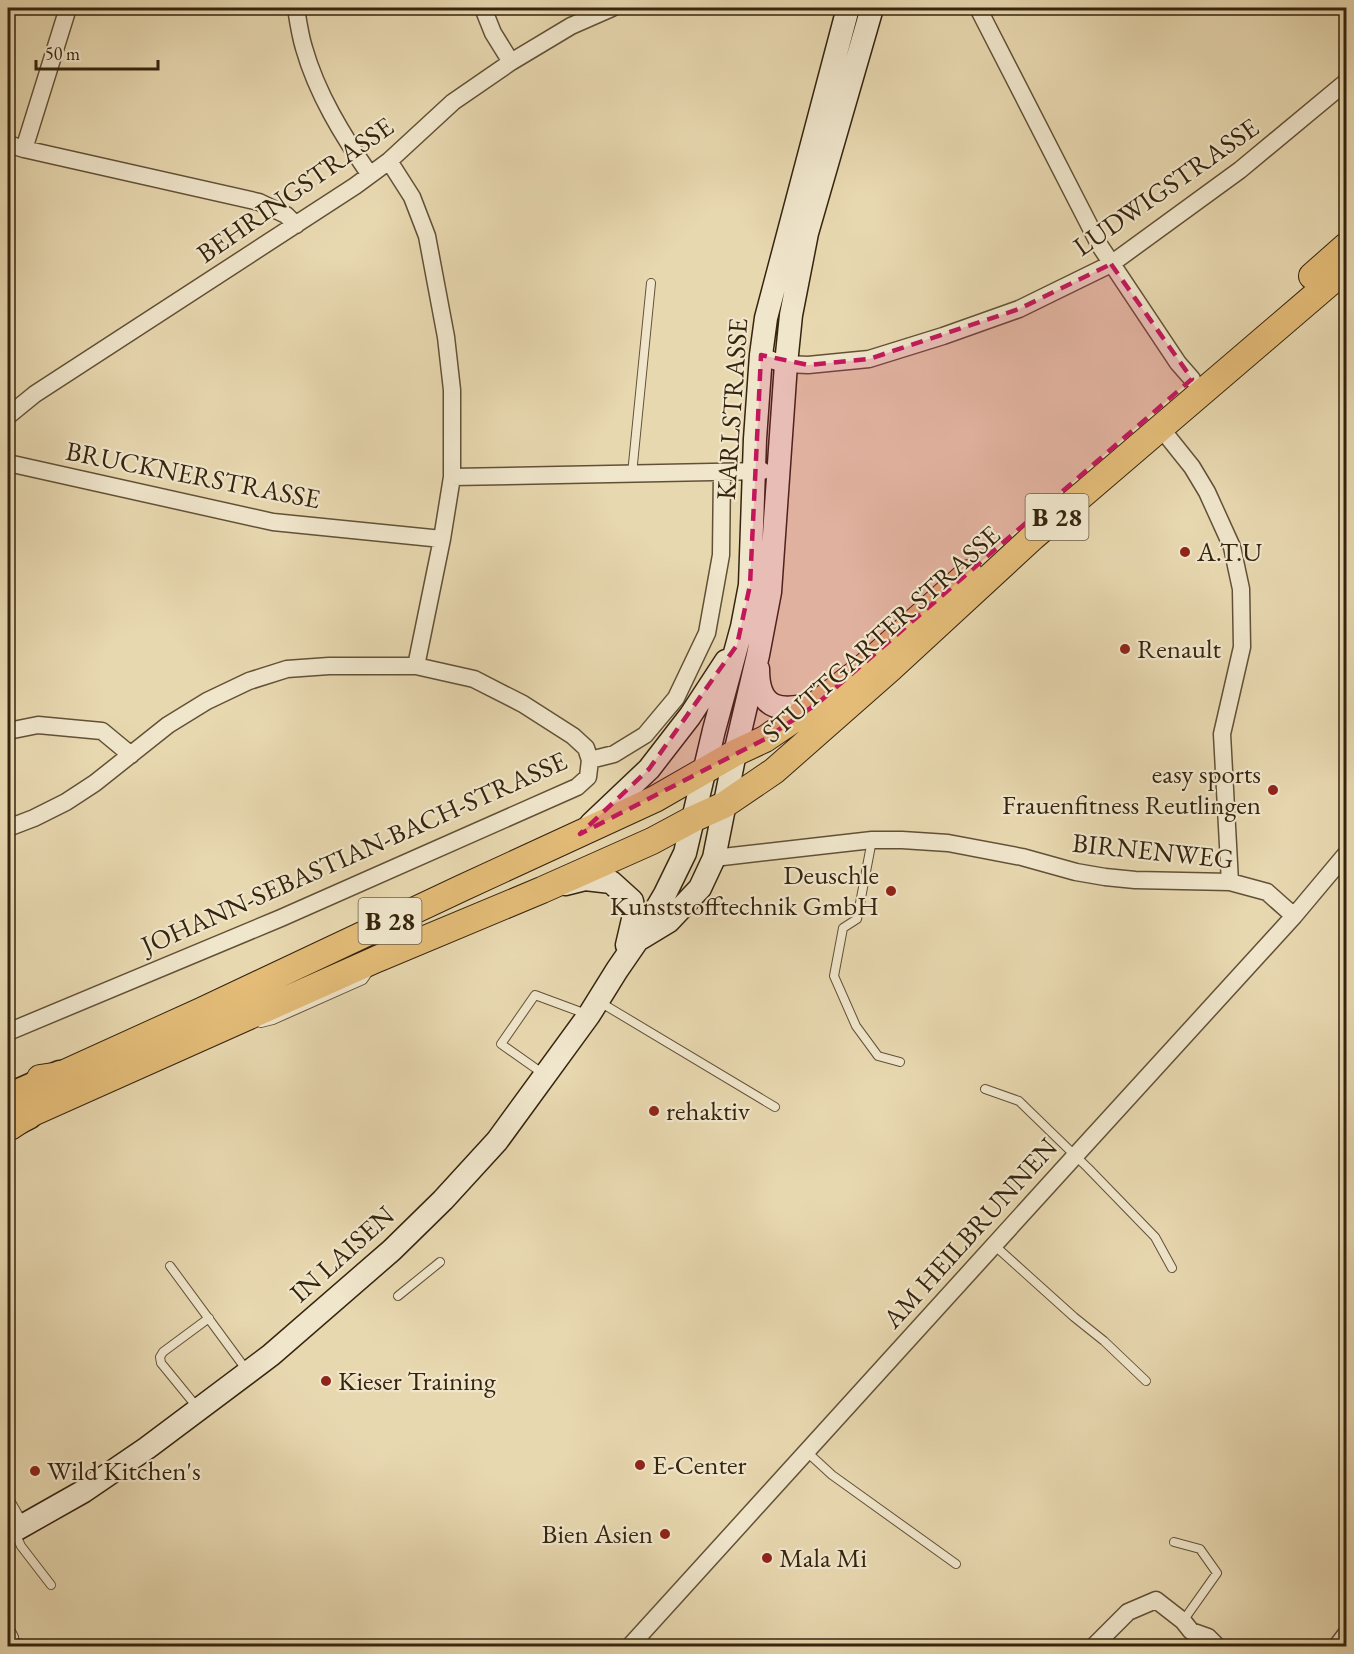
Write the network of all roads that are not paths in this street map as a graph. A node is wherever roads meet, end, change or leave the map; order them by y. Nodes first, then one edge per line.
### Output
1 (68, 8) edge
2 (296, 8) edge
3 (483, 8) edge
4 (612, 8) edge
5 (848, 8) edge
6 (872, 8) edge
7 (978, 8) edge
8 (511, 62) junction
9 (1347, 82) edge
10 (8, 144) edge
11 (24, 149) junction
12 (389, 161) junction
13 (370, 175) junction
14 (296, 225) junction
15 (1347, 246) edge
16 (1112, 264) junction
17 (1347, 269) edge
18 (651, 283) dead end
19 (761, 355) junction
20 (786, 364) junction
21 (1192, 379) junction
22 (8, 416) edge
23 (1160, 427) junction
24 (8, 463) edge
25 (779, 470) junction
26 (754, 471) junction
27 (722, 472) junction
28 (632, 474) junction
29 (452, 477) junction
30 (442, 539) junction
31 (737, 645) junction
32 (758, 655) junction
33 (416, 666) junction
34 (818, 703) junction
35 (8, 731) edge
36 (735, 753) junction
37 (130, 755) junction
38 (590, 760) junction
39 (702, 780) junction
40 (734, 792) junction
41 (693, 819) junction
42 (8, 828) edge
43 (580, 834) junction
44 (872, 840) junction
45 (1347, 854) edge
46 (714, 858) junction
47 (1230, 882) junction
48 (542, 890) junction
49 (1294, 916) junction
50 (633, 947) junction
51 (593, 1008) junction
52 (8, 1032) edge
53 (900, 1062) dead end
54 (60, 1075) junction
55 (546, 1076) junction
56 (8, 1083) edge
57 (985, 1089) dead end
58 (775, 1107) dead end
59 (13, 1117) edge
60 (1075, 1156) junction
61 (994, 1245) junction
62 (440, 1262) dead end
63 (170, 1266) dead end
64 (1172, 1268) dead end
65 (398, 1296) dead end
66 (209, 1318) junction
67 (248, 1372) junction
68 (1146, 1381) dead end
69 (199, 1409) junction
70 (807, 1452) junction
71 (8, 1497) edge
72 (13, 1527) edge
73 (1174, 1542) dead end
74 (956, 1564) dead end
75 (51, 1585) dead end
76 (1183, 1621) junction
77 (8, 1624) edge
78 (1347, 1634) edge
79 (16, 1645) edge
80 (631, 1646) edge
81 (38, 1647) edge
82 (1094, 1647) edge
83 (1217, 1647) edge
84 (1337, 1647) edge

1 - 11 street
2 - 13 street
3 - 8 street
4 - 8 street, BEHRINGSTRASSE
5 - 19 main road, KARLSTRASSE
6 - 20 main road, KARLSTRASSE
7 - 16 street
8 - 12 street, BEHRINGSTRASSE
9 - 16 street, LUDWIGSTRASSE
10 - 11 street
11 - 14 street
12 - 13 street, BEHRINGSTRASSE
12 - 29 street
13 - 14 street, BEHRINGSTRASSE
14 - 22 street, BEHRINGSTRASSE
15 - 21 main road, STUTTGARTER STRASSE / B 28
16 - 20 street, LUDWIGSTRASSE
16 - 21 street
17 - 23 main road, STUTTGARTER STRASSE / B 28
18 - 28 lane
19 - 20 street, LUDWIGSTRASSE
19 - 26 main road, KARLSTRASSE
20 - 25 main road, KARLSTRASSE
21 - 34 main road, STUTTGARTER STRASSE / B 28
23 - 40 main road, STUTTGARTER STRASSE / B 28
23 - 47 street
24 - 30 street, BRUCKNERSTRASSE
25 - 26 street
25 - 32 main road, KARLSTRASSE
26 - 27 street
26 - 31 main road, KARLSTRASSE
27 - 28 street
27 - 38 street, JOHANN-SEBASTIAN-BACH-STRASSE
28 - 29 street
29 - 30 street
30 - 33 street
31 - 39 main road, KARLSTRASSE
31 - 43 main road
32 - 34 main road
32 - 36 main road, KARLSTRASSE
33 - 37 street
33 - 38 street
34 - 36 main road, STUTTGARTER STRASSE / B 28
35 - 37 street
36 - 39 main road, B 28
36 - 40 main road, KARLSTRASSE
37 - 42 street
38 - 52 street, JOHANN-SEBASTIAN-BACH-STRASSE
39 - 40 main road
39 - 41 main road, KARLSTRASSE
39 - 43 main road, B 28
40 - 41 main road, STUTTGARTER STRASSE / B 28
40 - 46 main road, IN LAISEN
41 - 48 main road, B 28
41 - 50 main road, IN LAISEN
43 - 54 main road, B 28
44 - 46 street, BIRNENWEG
44 - 47 street, BIRNENWEG
44 - 53 lane
45 - 49 street, AM HEILBRUNNEN
46 - 50 main road, IN LAISEN
47 - 49 street, BIRNENWEG
48 - 50 main road
48 - 59 main road, B 28
49 - 60 street, AM HEILBRUNNEN
50 - 51 main road, IN LAISEN
51 - 55 main road, IN LAISEN
51 - 55 lane
51 - 58 lane
54 - 56 main road
54 - 59 highway, B 28
55 - 67 main road, IN LAISEN
57 - 60 lane
60 - 61 street, AM HEILBRUNNEN
60 - 64 lane
61 - 68 lane
61 - 70 street, AM HEILBRUNNEN
62 - 65 lane
63 - 66 lane
66 - 67 lane
66 - 69 lane
67 - 69 main road, IN LAISEN
69 - 72 main road, IN LAISEN
70 - 74 lane
70 - 80 street, AM HEILBRUNNEN
71 - 72 lane
72 - 75 lane
73 - 76 lane
76 - 82 street
76 - 83 street
77 - 79 lane
78 - 84 street
79 - 81 lane

